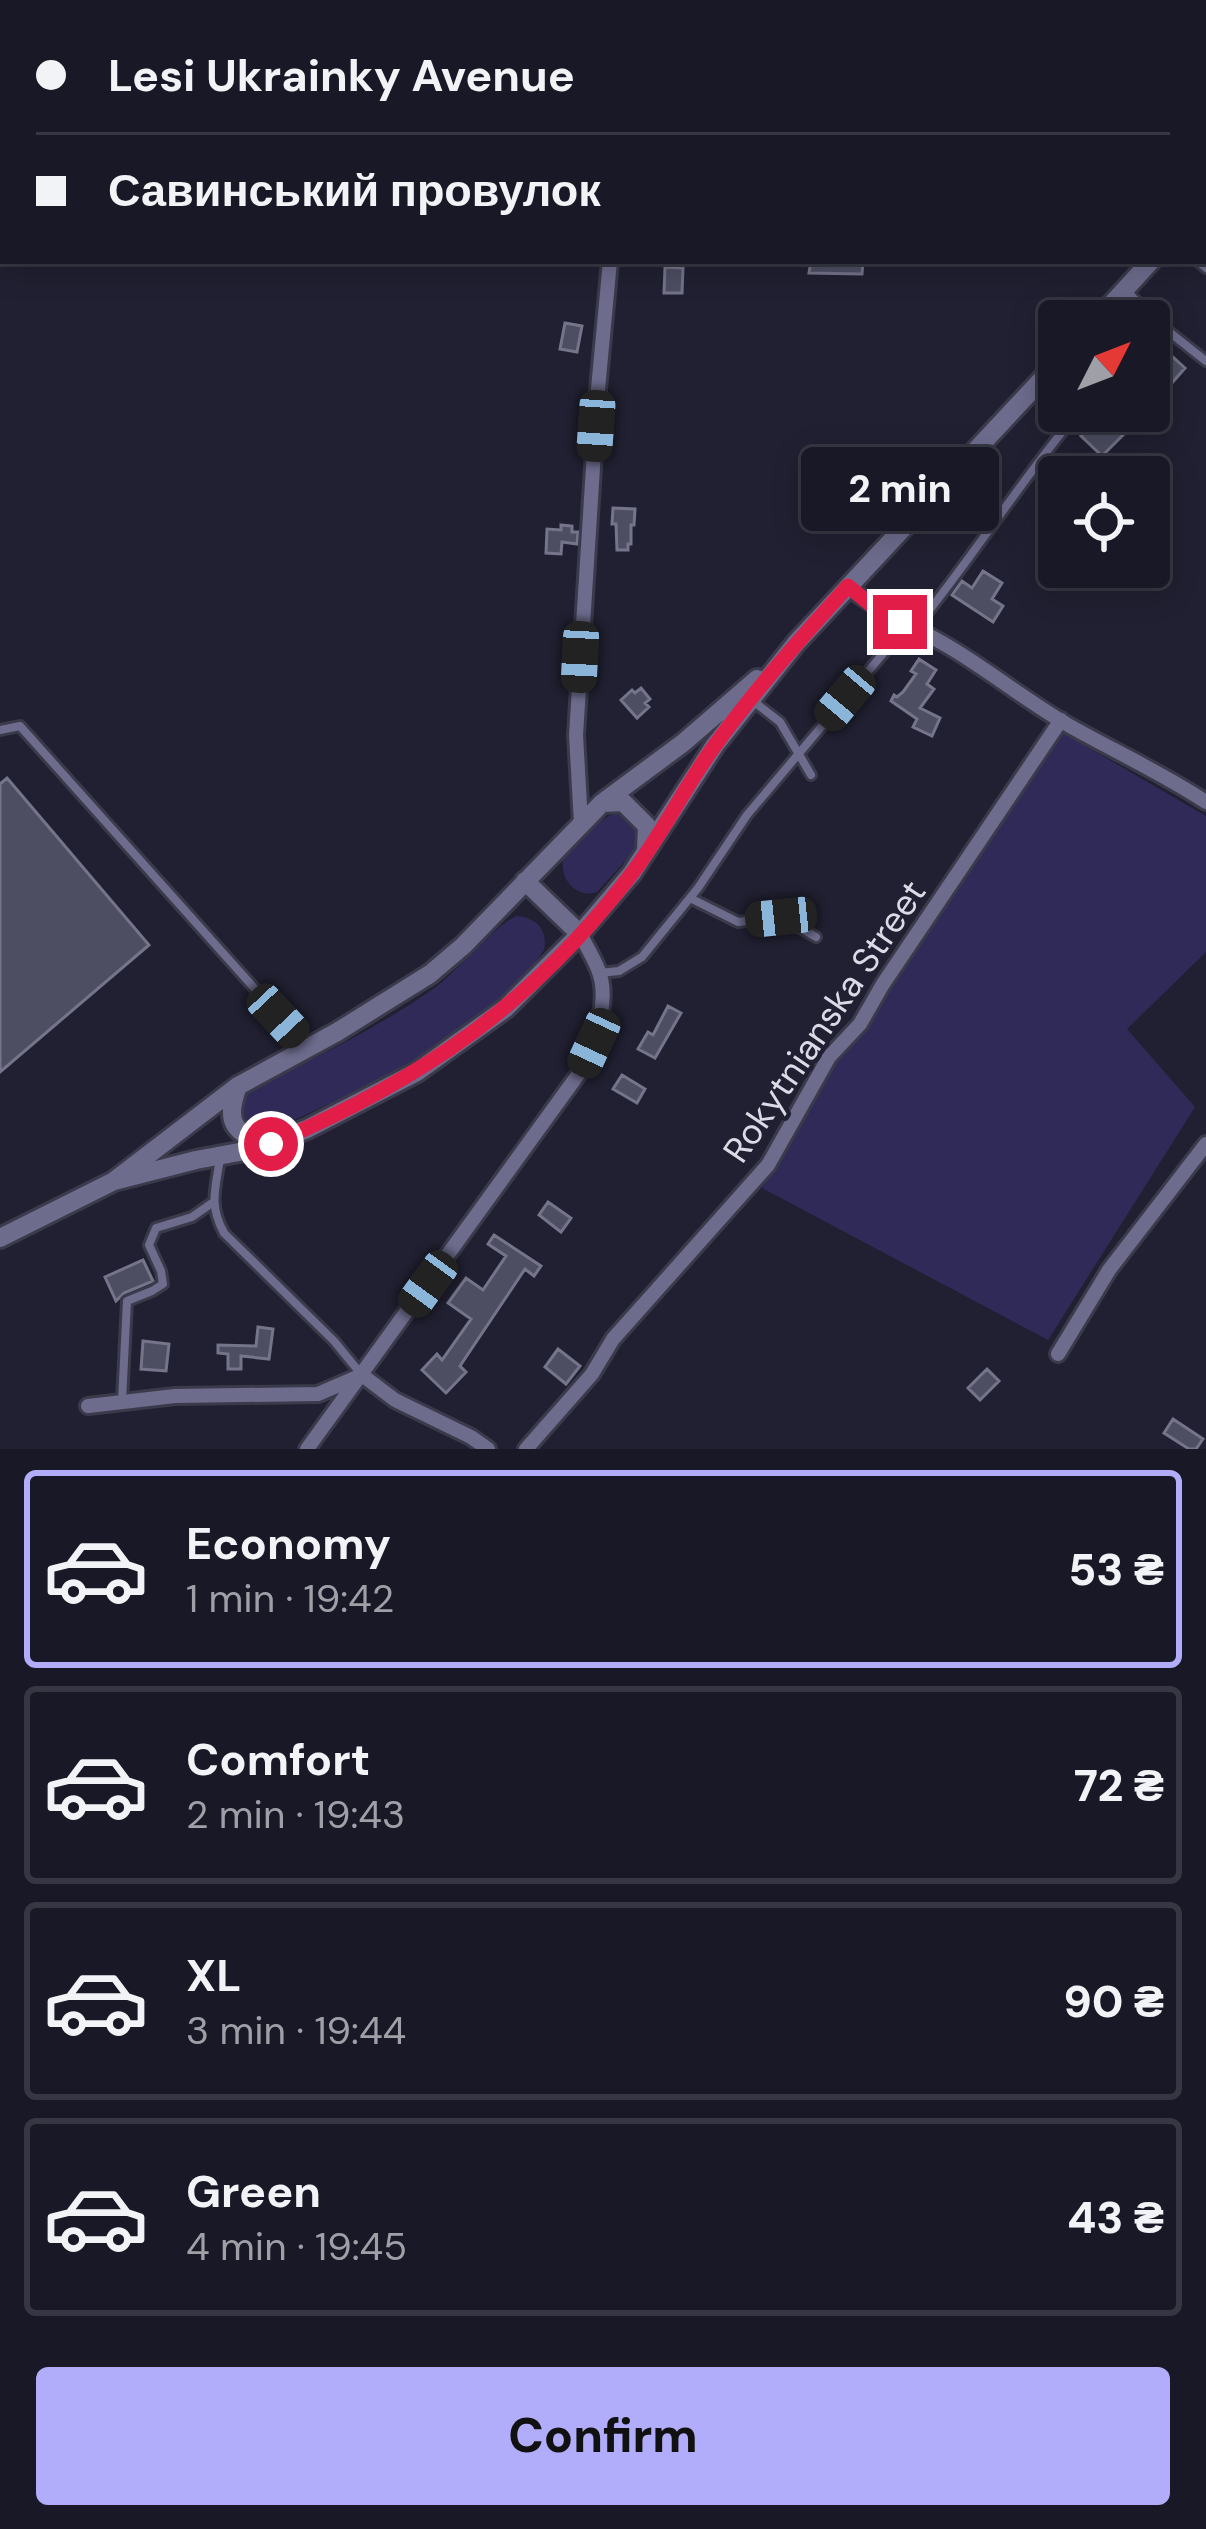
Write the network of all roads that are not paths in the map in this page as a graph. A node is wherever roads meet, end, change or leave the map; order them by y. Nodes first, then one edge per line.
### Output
1 (610, 264) edge
2 (1148, 264) edge
3 (1125, 289) junction
4 (1115, 300) edge
5 (1133, 300) edge
6 (1170, 336) edge
7 (1206, 361) edge
8 (1038, 383) edge
9 (1064, 432) edge
10 (848, 586) junction
11 (900, 622) junction
12 (916, 627) junction
13 (796, 644) junction
14 (751, 700) junction
15 (1060, 720) junction
16 (0, 730) edge
17 (798, 754) junction
18 (811, 775) dead end
19 (602, 802) junction
20 (1206, 802) edge
21 (581, 823) junction
22 (645, 856) junction
23 (525, 881) junction
24 (690, 898) junction
25 (580, 934) junction
26 (816, 937) dead end
27 (600, 973) junction
28 (307, 1047) junction
29 (238, 1086) junction
30 (271, 1144) junction
31 (1206, 1144) edge
32 (220, 1156) junction
33 (114, 1181) junction
34 (213, 1202) junction
35 (0, 1238) edge
36 (1058, 1354) dead end
37 (362, 1375) junction
38 (122, 1402) junction
39 (88, 1406) dead end
40 (307, 1449) edge
41 (488, 1449) edge
42 (526, 1449) edge

1 - 21 street
2 - 3 street
3 - 4 street
3 - 5 lane
6 - 7 lane
8 - 10 street
9 - 12 lane
10 - 11 street
10 - 13 street
11 - 12 street
11 - 17 lane
12 - 15 street
13 - 14 street
13 - 19 street
14 - 17 lane
14 - 22 street
15 - 20 street
15 - 42 street, Rokytnianska Street
16 - 28 lane
17 - 18 lane
17 - 24 lane
19 - 21 street
19 - 22 street
21 - 23 street
22 - 25 street
23 - 25 street
23 - 28 street
24 - 26 lane
24 - 27 lane
25 - 27 street
25 - 30 street
27 - 37 street
28 - 29 street
29 - 30 street
29 - 33 street
30 - 32 street
31 - 36 street
32 - 33 street
32 - 34 lane
33 - 35 street
34 - 37 lane
34 - 38 lane
37 - 38 street
37 - 40 street
37 - 41 street
38 - 39 street

